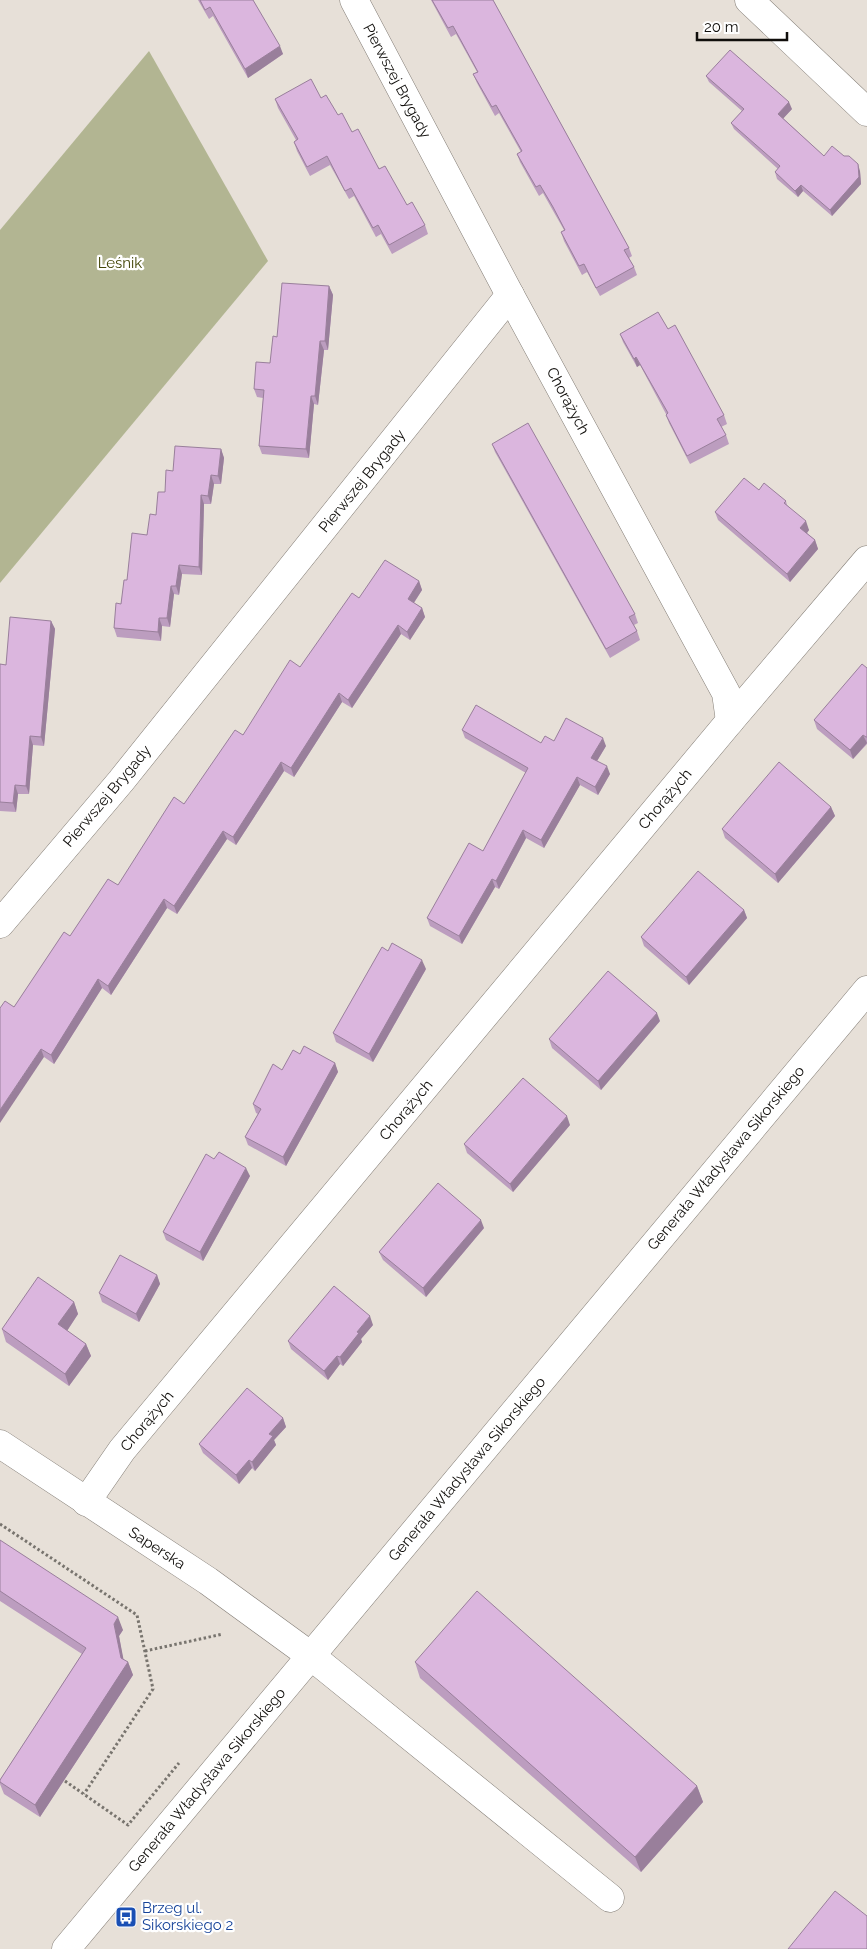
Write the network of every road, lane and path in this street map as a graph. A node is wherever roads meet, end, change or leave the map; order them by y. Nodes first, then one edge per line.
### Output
1 (354, 0) edge
2 (750, 0) edge
3 (867, 112) edge
4 (510, 295) junction
5 (867, 560) edge
6 (730, 721) junction
7 (0, 924) edge
8 (867, 990) edge
9 (0, 1444) edge
10 (86, 1502) junction
11 (0, 1524) edge
12 (223, 1634) dead end
13 (145, 1651) junction
14 (311, 1656) junction
15 (179, 1763) dead end
16 (65, 1781) edge
17 (84, 1794) junction
18 (610, 1898) dead end
19 (66, 1949) edge

1 - 4 street, Pierwszej Brygady
2 - 3 street
4 - 6 street, Chorążych
4 - 7 street, Pierwszej Brygady
5 - 6 street, Chorążych
6 - 10 street, Chorążych
8 - 14 street, Generała Władysława Sikorskiego
9 - 10 street, Saperska
10 - 14 street, Saperska
11 - 13 path
12 - 13 path
13 - 17 path
14 - 18 street, Saperska
14 - 19 street, Generała Władysława Sikorskiego
15 - 17 path
16 - 17 path

